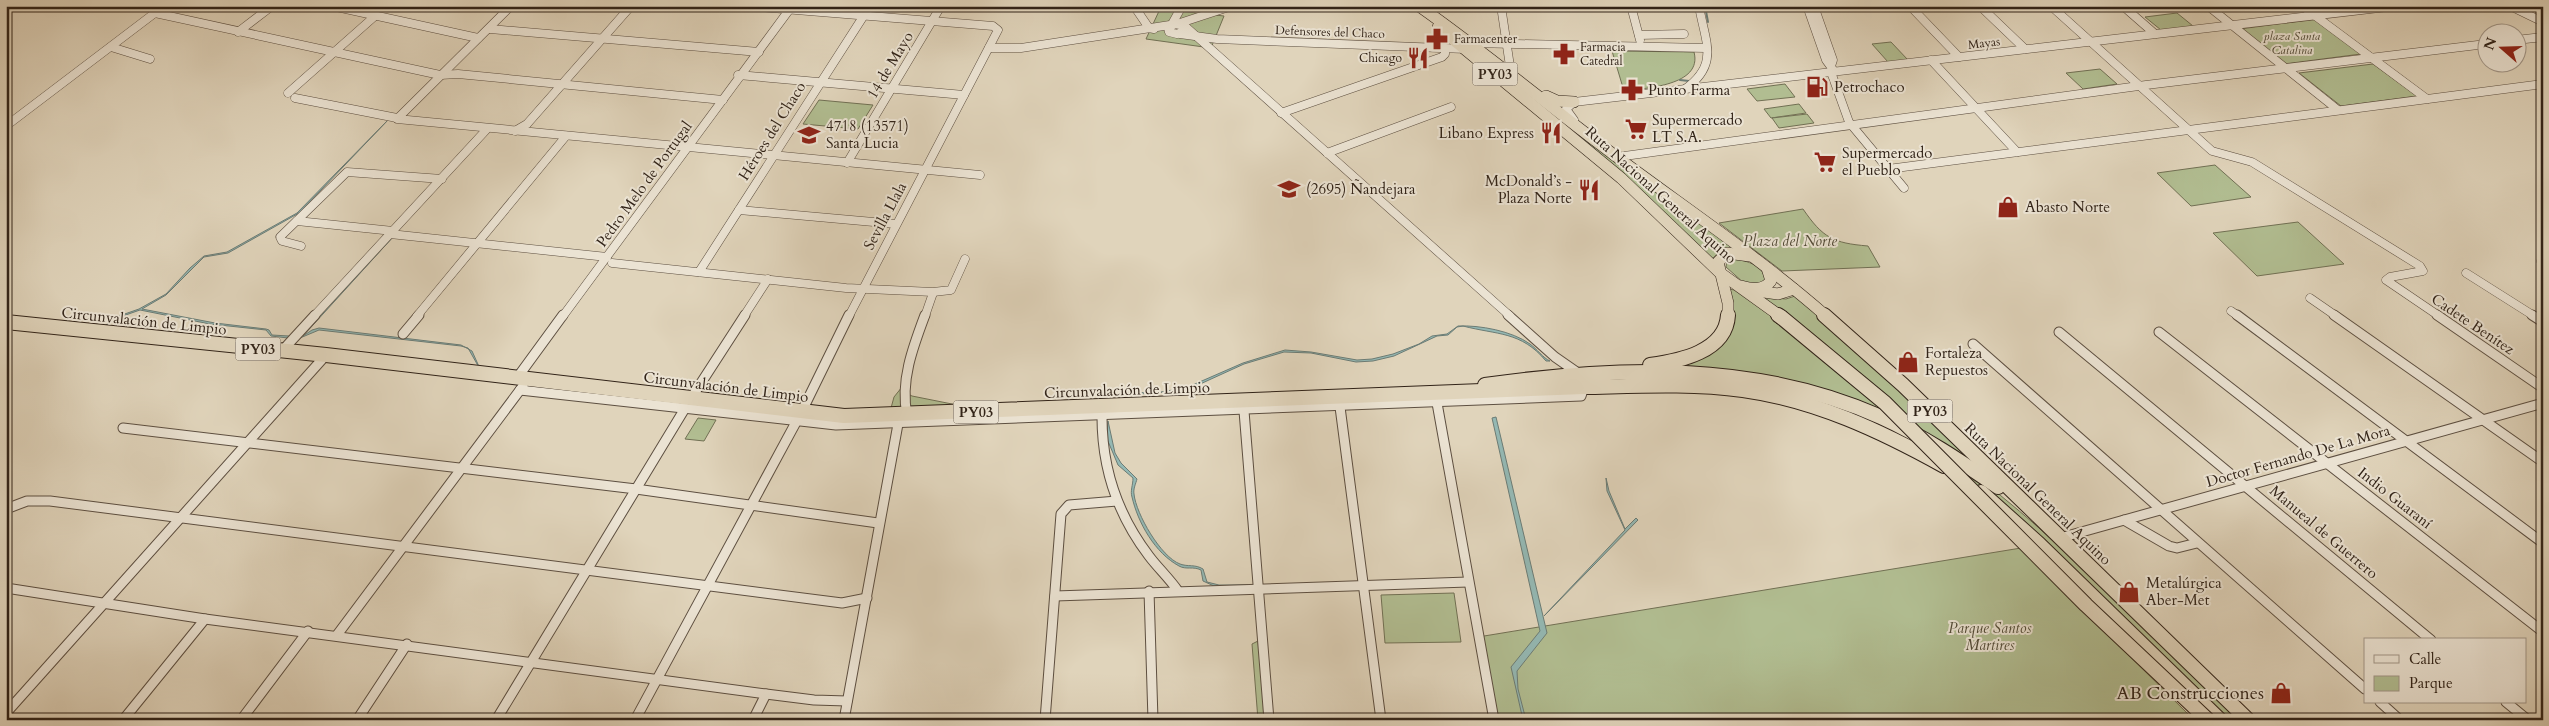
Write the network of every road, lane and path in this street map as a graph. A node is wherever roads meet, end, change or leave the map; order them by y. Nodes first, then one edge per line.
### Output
1 (164, 6) edge
2 (272, 6) edge
3 (332, 6) edge
4 (511, 6) edge
5 (631, 6) edge
6 (748, 6) edge
7 (870, 6) edge
8 (941, 6) edge
9 (1134, 6) edge
10 (1182, 6) edge
11 (1232, 6) edge
12 (1418, 6) edge
13 (1501, 6) edge
14 (1631, 6) edge
15 (1699, 6) edge
16 (1808, 6) edge
17 (1814, 6) edge
18 (1910, 6) edge
19 (1980, 6) edge
20 (2052, 6) edge
21 (2123, 6) edge
22 (2208, 6) edge
23 (2302, 6) edge
24 (2396, 6) edge
25 (2510, 6) edge
26 (788, 8) edge
27 (155, 13) junction
28 (864, 15) junction
29 (375, 16) junction
30 (2315, 16) junction
31 (932, 20) junction
32 (2543, 22) edge
33 (2232, 25) junction
34 (1172, 26) junction
35 (1149, 28) junction
36 (1186, 28) junction
37 (490, 29) junction
38 (238, 32) junction
39 (1180, 34) junction
40 (1684, 34) dead end
41 (2156, 34) junction
42 (1639, 35) junction
43 (1196, 36) junction
44 (1448, 36) junction
45 (2543, 37) edge
46 (478, 38) junction
47 (603, 39) junction
48 (2526, 39) edge
49 (2091, 42) junction
50 (1506, 43) junction
51 (2476, 45) edge
52 (1467, 46) junction
53 (1642, 46) junction
54 (111, 47) junction
55 (989, 48) junction
56 (1444, 48) junction
57 (1705, 48) junction
58 (2025, 49) junction
59 (756, 51) junction
60 (333, 53) junction
61 (1959, 57) junction
62 (2372, 58) junction
63 (150, 59) dead end
64 (1931, 60) junction
65 (2286, 68) junction
66 (1832, 70) junction
67 (1510, 73) junction
68 (440, 75) junction
69 (738, 75) junction
70 (820, 82) junction
71 (563, 84) junction
72 (2543, 84) edge
73 (1510, 86) junction
74 (1527, 86) junction
75 (2140, 86) junction
76 (891, 88) junction
77 (1684, 89) junction
78 (964, 96) junction
79 (2427, 98) junction
80 (720, 99) junction
81 (1572, 102) junction
82 (1452, 107) dead end
83 (1976, 108) junction
84 (2338, 110) junction
85 (1558, 111) junction
86 (1282, 113) junction
87 (397, 118) junction
88 (6, 126) edge
89 (1852, 126) junction
90 (487, 129) junction
91 (1573, 130) junction
92 (2188, 130) junction
93 (515, 131) junction
94 (566, 136) junction
95 (685, 147) junction
96 (2017, 152) junction
97 (1326, 153) junction
98 (773, 156) junction
99 (1617, 156) junction
100 (847, 163) junction
101 (1888, 169) junction
102 (925, 170) junction
103 (980, 175) dead end
104 (442, 179) junction
105 (1904, 188) dead end
106 (739, 210) junction
107 (297, 221) junction
108 (896, 224) junction
109 (392, 233) junction
110 (479, 243) junction
111 (301, 246) dead end
112 (1752, 256) junction
113 (606, 259) junction
114 (965, 260) dead end
115 (1767, 268) junction
116 (699, 272) junction
117 (1719, 272) junction
118 (2466, 273) dead end
119 (748, 277) junction
120 (768, 279) junction
121 (1734, 283) junction
122 (2387, 283) joint
123 (1750, 288) junction
124 (862, 289) junction
125 (1794, 289) junction
126 (758, 292) junction
127 (932, 293) junction
128 (2310, 298) dead end
129 (2231, 311) dead end
130 (6, 322) edge
131 (2543, 322) edge
132 (2059, 332) dead end
133 (2158, 332) dead end
134 (403, 334) dead end
135 (1973, 344) dead end
136 (282, 352) junction
137 (326, 356) junction
138 (1625, 372) junction
139 (519, 381) junction
140 (1582, 381) junction
141 (2543, 388) edge
142 (1441, 398) junction
143 (2543, 402) edge
144 (687, 405) junction
145 (1340, 407) junction
146 (1244, 411) junction
147 (1102, 416) junction
148 (798, 417) junction
149 (902, 420) junction
150 (2483, 420) junction
151 (123, 428) dead end
152 (2406, 441) junction
153 (246, 444) junction
154 (2543, 462) edge
155 (2327, 464) junction
156 (460, 469) junction
157 (2246, 487) junction
158 (636, 489) junction
159 (1117, 501) junction
160 (750, 505) junction
161 (6, 509) edge
162 (2159, 510) junction
163 (180, 518) junction
164 (2124, 520) junction
165 (878, 523) junction
166 (2058, 535) junction
167 (2196, 543) junction
168 (2543, 543) edge
169 (402, 547) junction
170 (587, 571) junction
171 (1468, 582) junction
172 (1363, 585) junction
173 (706, 586) junction
174 (6, 588) edge
175 (1258, 588) junction
176 (1149, 591) junction
177 (1178, 591) junction
178 (1055, 596) junction
179 (866, 598) junction
180 (103, 604) junction
181 (205, 619) junction
182 (308, 631) junction
183 (2543, 632) edge
184 (337, 635) junction
185 (2429, 638) edge
186 (407, 644) junction
187 (532, 661) junction
188 (657, 679) junction
189 (2364, 688) edge
190 (766, 694) junction
191 (847, 701) junction
192 (2382, 704) edge
193 (2508, 704) edge
194 (6, 713) edge
195 (123, 720) edge
196 (241, 720) edge
197 (357, 720) edge
198 (496, 720) edge
199 (635, 720) edge
200 (753, 720) edge
201 (844, 720) edge
202 (1045, 720) edge
203 (1153, 720) edge
204 (1269, 720) edge
205 (1381, 720) edge
206 (1494, 720) edge
207 (2208, 720) edge
208 (2220, 720) edge
209 (2248, 720) edge
210 (2400, 720) edge
211 (2528, 720) edge

1 - 27 street
2 - 38 street
3 - 29 street
4 - 37 street
5 - 47 street
6 - 26 street
7 - 28 street, Héroes del Chaco
8 - 31 street, 14 de Mayo
9 - 35 street
10 - 34 street
11 - 34 street
12 - 44 highway, Ruta Nacional General Aquino / PY03
12 - 52 highway, Ruta Nacional General Aquino / PY03
13 - 50 street
14 - 42 street
15 - 57 street
16 - 66 street
17 - 66 street
18 - 61 street
19 - 58 street
20 - 49 street
21 - 41 street
22 - 33 street
23 - 30 street
24 - 30 street, Mayas
25 - 32 street
26 - 28 street
26 - 59 street, Pedro Melo de Portugal
27 - 38 street
27 - 54 street
28 - 31 street
28 - 70 street, Héroes del Chaco
29 - 46 street
29 - 60 street
30 - 33 street, Mayas
30 - 62 street
31 - 55 street, Sevilla Llala
31 - 76 street, 14 de Mayo
33 - 41 street, Mayas
33 - 65 street
34 - 35 street
34 - 36 street
34 - 39 street, Defensores del Chaco
35 - 55 street
36 - 39 street
36 - 43 street
37 - 46 street
37 - 47 street
38 - 60 street
39 - 43 street, Defensores del Chaco
40 - 42 street
41 - 49 street, Mayas
42 - 53 street
43 - 56 street, Defensores del Chaco
43 - 86 street
44 - 52 highway, Ruta Nacional General Aquino / PY03
44 - 56 street
45 - 48 street
46 - 68 street
47 - 59 street
47 - 71 street
49 - 58 street, Mayas
49 - 75 street
50 - 52 street
50 - 53 street
50 - 67 street
51 - 62 street
52 - 56 street, Defensores del Chaco
52 - 67 highway, Ruta Nacional General Aquino / PY03
52 - 73 highway, Ruta Nacional General Aquino / PY03
52 - 74 street
53 - 57 street
54 - 63 street
54 - 88 street
55 - 78 street, Sevilla Llala
56 - 73 highway
56 - 86 street
57 - 77 street
58 - 61 street, Mayas
59 - 69 street, Pedro Melo de Portugal
60 - 68 street
60 - 87 street
61 - 64 street, Mayas
62 - 65 street
62 - 79 street
64 - 66 street, Mayas
64 - 83 street
65 - 75 street
65 - 84 street
66 - 77 street, Mayas
66 - 89 street
67 - 74 highway, Ruta Nacional General Aquino / PY03
68 - 71 street
68 - 87 street
69 - 70 street
69 - 80 street, Pedro Melo de Portugal
70 - 76 street
70 - 98 street, Héroes del Chaco
71 - 80 street
71 - 93 street
72 - 79 street
73 - 91 highway, Ruta Nacional General Aquino / PY03
74 - 81 highway
74 - 85 highway, Ruta Nacional General Aquino / PY03
75 - 83 street
75 - 92 street
76 - 78 street
76 - 100 street, 14 de Mayo
77 - 81 street, Mayas
78 - 102 street, Sevilla Llala
79 - 84 street
80 - 95 street, Pedro Melo de Portugal
81 - 85 highway
81 - 91 street
82 - 97 street
83 - 89 street
83 - 96 street
84 - 92 street
85 - 91 highway
86 - 97 street
87 - 90 street
89 - 99 street
89 - 101 street
90 - 93 street
90 - 104 street
91 - 99 highway, Ruta Nacional General Aquino / PY03
91 - 117 highway, Ruta Nacional General Aquino / PY03
92 - 96 street
92 - 122 street
93 - 94 street
94 - 95 street
94 - 110 street
95 - 98 street
95 - 113 street, Pedro Melo de Portugal
96 - 101 street
97 - 140 street
98 - 100 street
98 - 106 street, Héroes del Chaco
99 - 112 highway, Ruta Nacional General Aquino / PY03
100 - 102 street
101 - 105 street
102 - 103 street
102 - 108 street, Sevilla Llala
104 - 107 street
104 - 109 street
106 - 108 street
106 - 116 street, Héroes del Chaco
107 - 109 street
107 - 111 street
108 - 124 street, Sevilla Llala
109 - 110 street
109 - 136 street
110 - 113 street
110 - 134 street
112 - 115 highway, Ruta Nacional General Aquino / PY03
112 - 117 highway
113 - 116 street
113 - 139 street, Pedro Melo de Portugal
114 - 127 street
115 - 123 highway
115 - 125 highway, Ruta Nacional General Aquino / PY03
116 - 119 street
117 - 121 highway, Ruta Nacional General Aquino / PY03
117 - 138 highway
118 - 131 street
119 - 120 street
119 - 126 street
120 - 124 street
120 - 126 street
121 - 123 highway
121 - 207 highway, Ruta Nacional General Aquino / PY03, bridge
122 - 141 street, Cadete Benítez
123 - 125 highway
124 - 127 street
124 - 148 street, Sevilla Llala
125 - 166 highway, Ruta Nacional General Aquino / PY03
126 - 144 street
127 - 149 street
128 - 150 street
129 - 152 street
130 - 136 highway, Circunvalación de Limpio / PY03
132 - 157 street, Manueal de Guerrero
133 - 155 street, Indio Guaraní
135 - 162 street
136 - 137 highway, Circunvalación de Limpio / PY03
137 - 139 highway, Circunvalación de Limpio / PY03
137 - 153 street
138 - 140 highway, PY03
138 - 166 highway, PY03
139 - 144 highway, Circunvalación de Limpio / PY03
139 - 156 street, Pedro Melo de Portugal
140 - 142 highway, Circunvalación de Limpio / PY03
140 - 208 highway, PY03
142 - 145 street
142 - 149 highway, Circunvalación de Limpio / PY03
142 - 171 street
143 - 150 street, Doctor Fernando De La Mora
144 - 148 highway, Circunvalación de Limpio / PY03
144 - 158 street
145 - 146 street
145 - 172 street
146 - 147 street
146 - 175 street
147 - 149 street
147 - 159 street
148 - 149 highway, Circunvalación de Limpio / PY03
148 - 160 street, Sevilla Llala
149 - 165 street
150 - 152 street, Doctor Fernando De La Mora
150 - 154 street
151 - 153 street
152 - 155 street, Doctor Fernando De La Mora
152 - 168 street
153 - 156 street
153 - 163 street
155 - 157 street, Doctor Fernando De La Mora
155 - 183 street, Indio Guaraní
156 - 158 street
156 - 169 street, Pedro Melo de Portugal
157 - 162 street, Doctor Fernando De La Mora
157 - 185 street, Manueal de Guerrero
158 - 160 street
158 - 170 street
159 - 177 street
159 - 178 street
160 - 165 street
160 - 173 street, Sevilla Llala
161 - 163 street
162 - 164 street, Doctor Fernando De La Mora
162 - 167 street
163 - 169 street
163 - 180 street
164 - 166 street, Doctor Fernando De La Mora
164 - 167 street
165 - 179 street
166 - 209 highway, Ruta Nacional General Aquino / PY03
167 - 189 street
169 - 170 street
169 - 184 street, Pedro Melo de Portugal
170 - 173 street
170 - 187 street
171 - 172 street
171 - 206 street
172 - 175 street
172 - 205 street
173 - 179 street
173 - 188 street, Sevilla Llala
174 - 180 street
175 - 177 street
175 - 204 street
176 - 177 street
176 - 178 street
176 - 203 street
178 - 202 street
179 - 191 street
180 - 181 street
180 - 194 street
181 - 182 street
181 - 195 street
182 - 184 street
182 - 196 street
184 - 186 street
186 - 187 street
186 - 197 street
187 - 188 street
187 - 198 street
188 - 190 street
188 - 199 street, Sevilla Llala
190 - 191 street
190 - 200 street
191 - 201 street
192 - 210 street
193 - 211 street

